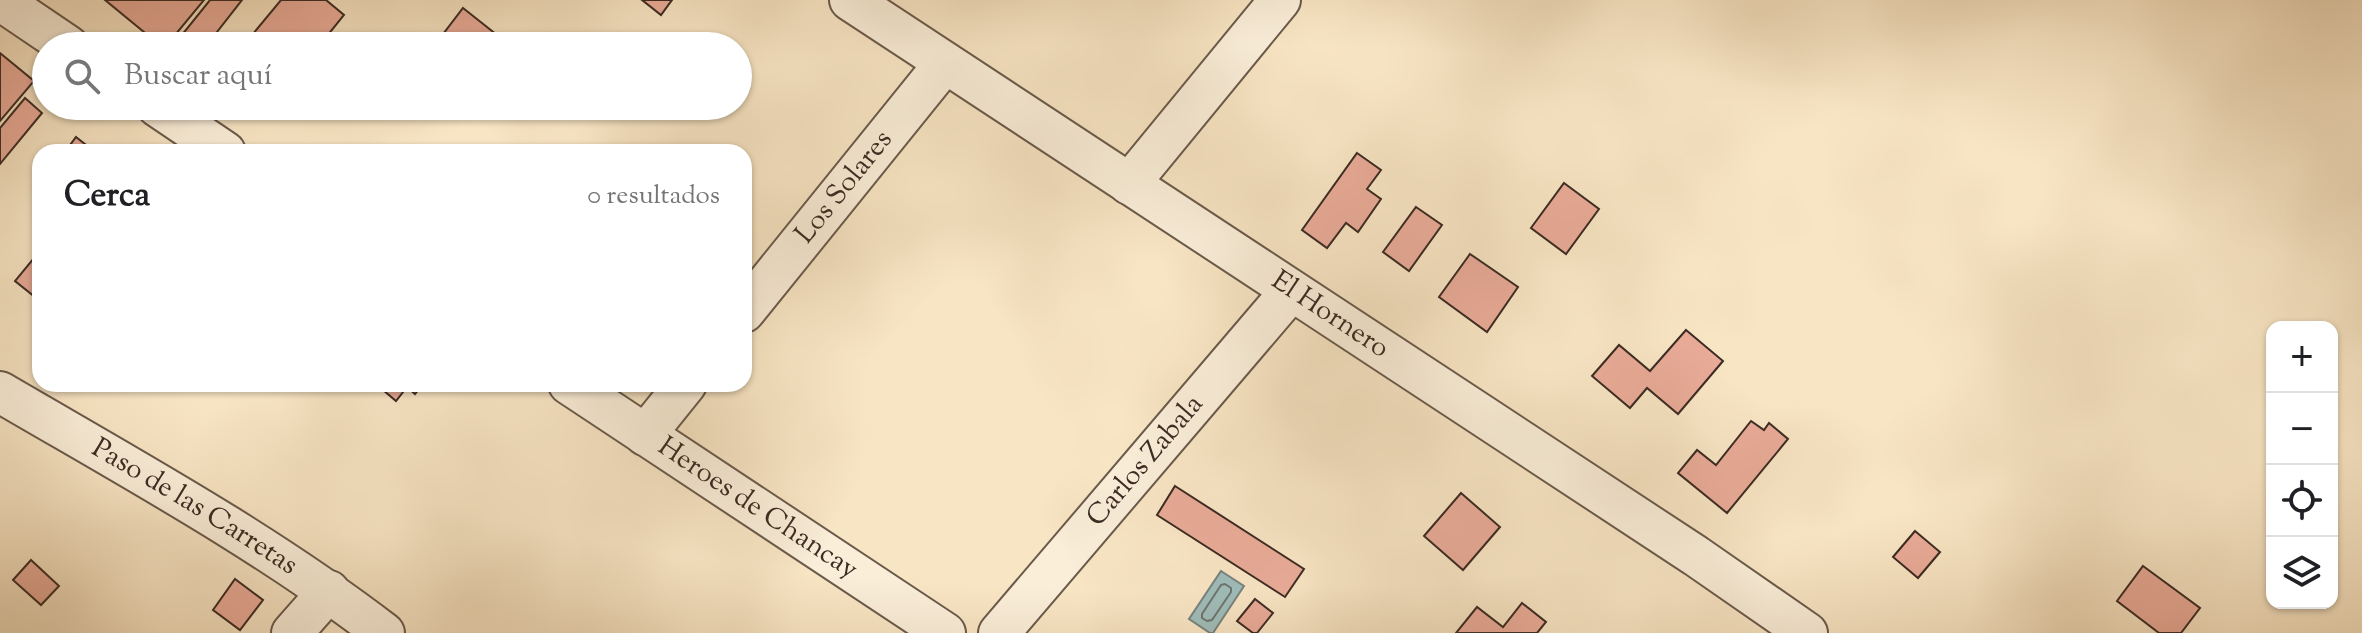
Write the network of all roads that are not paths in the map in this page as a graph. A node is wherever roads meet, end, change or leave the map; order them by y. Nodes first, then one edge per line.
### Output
1 (0, 0) edge
2 (850, 0) edge
3 (1280, 0) edge
4 (47, 32) edge
5 (945, 63) junction
6 (178, 120) edge
7 (213, 144) edge
8 (1129, 184) junction
9 (1291, 291) junction
10 (752, 302) edge
11 (0, 392) edge
12 (581, 392) edge
13 (680, 392) edge
14 (645, 435) junction
15 (329, 591) junction
16 (292, 633) edge
17 (384, 633) edge
18 (945, 633) edge
19 (999, 633) edge
20 (1807, 633) edge

1 - 4 street
2 - 5 street, El Hornero
3 - 8 street
5 - 8 street, El Hornero
5 - 10 street, Los Solares
6 - 7 street
8 - 9 street, El Hornero
9 - 19 street, Carlos Zabala
9 - 20 street, El Hornero
11 - 15 street, Paso de las Carretas
12 - 14 street, Heroes de Chancay
13 - 14 street
14 - 18 street, Heroes de Chancay
15 - 16 street
15 - 17 street, Paso de las Carretas

